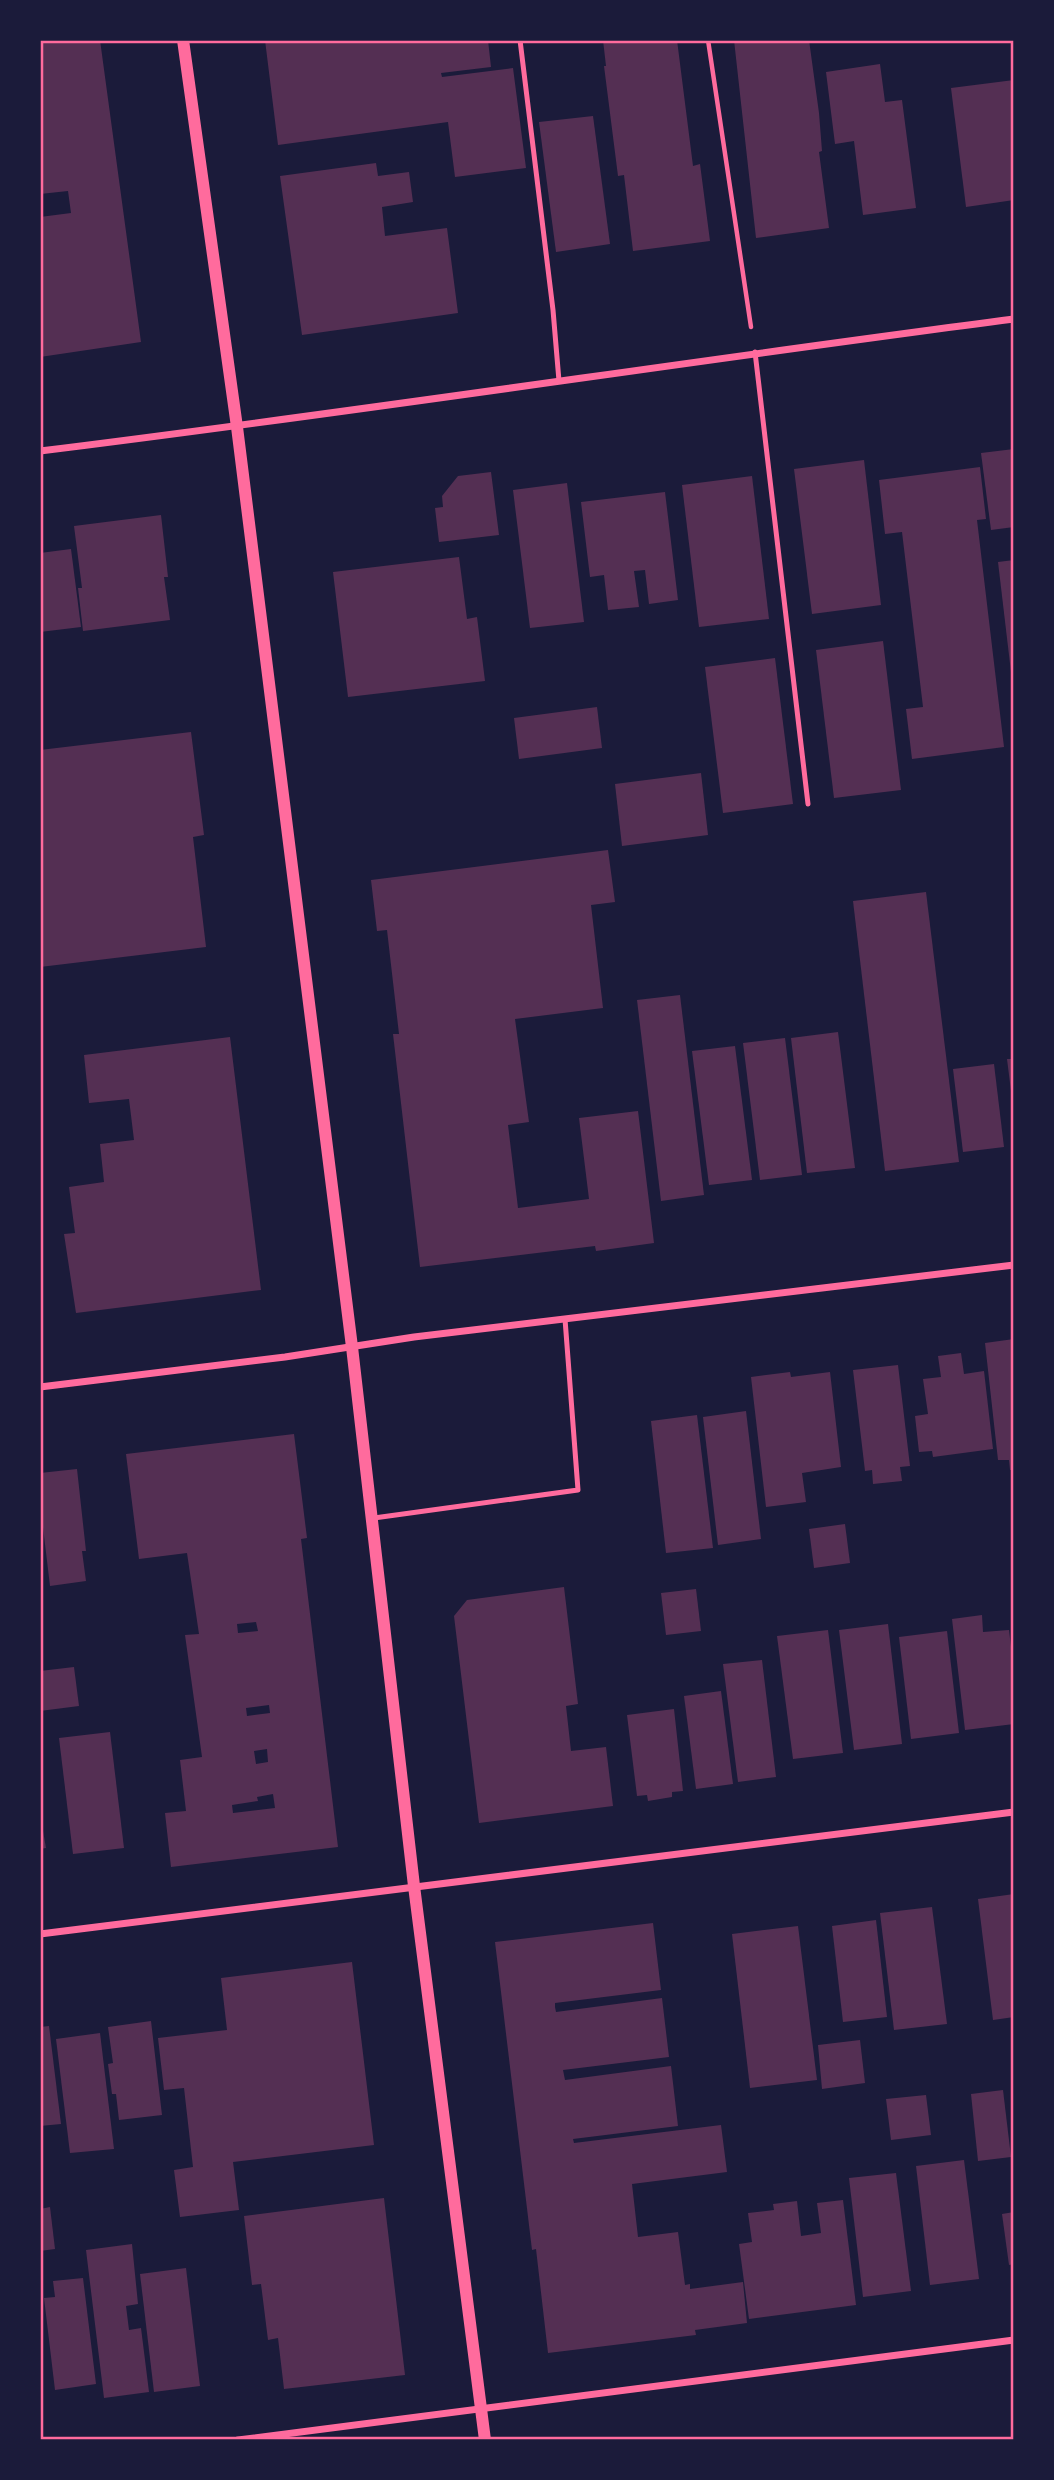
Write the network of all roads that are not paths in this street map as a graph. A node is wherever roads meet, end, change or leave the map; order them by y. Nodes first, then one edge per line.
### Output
1 (183, 40) edge
2 (520, 40) edge
3 (1014, 319) edge
4 (755, 352) junction
5 (559, 381) junction
6 (237, 427) junction
7 (40, 451) edge
8 (808, 804) dead end
9 (1014, 1265) edge
10 (565, 1319) junction
11 (352, 1347) junction
12 (40, 1387) edge
13 (372, 1519) junction
14 (1014, 1812) edge
15 (414, 1886) junction
16 (40, 1934) edge
17 (1014, 2340) edge
18 (481, 2409) junction
19 (238, 2440) edge
20 (485, 2440) edge

1 - 6 street
2 - 5 lane
3 - 4 street
4 - 5 street
4 - 8 lane
5 - 6 street
6 - 7 street
6 - 11 street
9 - 10 street
10 - 11 street
10 - 13 lane
11 - 12 street
11 - 13 street
13 - 15 street
14 - 15 street
15 - 16 street
15 - 18 street
17 - 18 street
18 - 19 street
18 - 20 street

